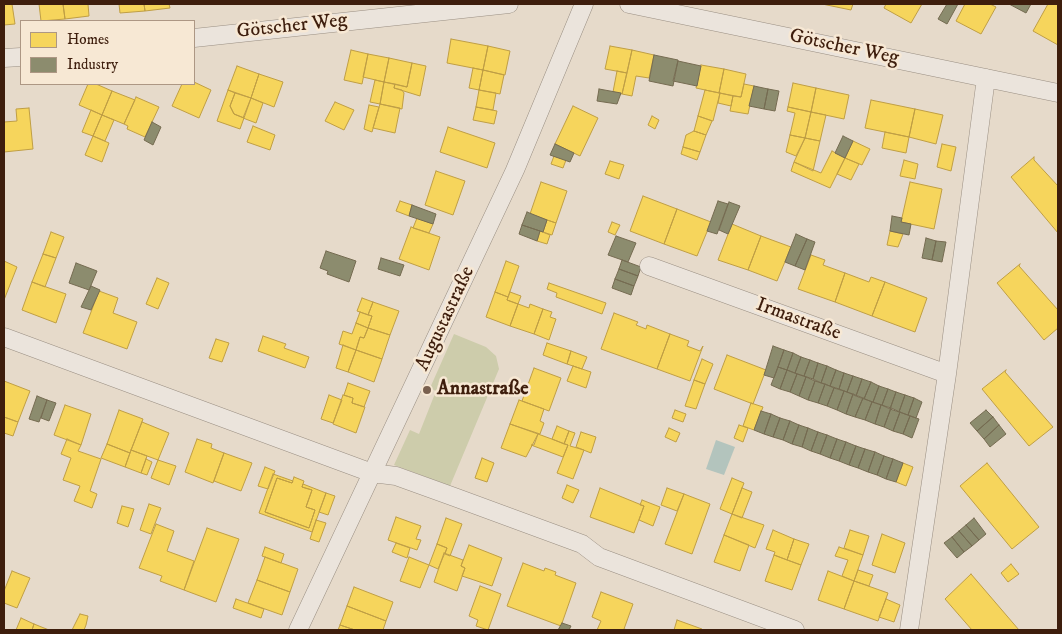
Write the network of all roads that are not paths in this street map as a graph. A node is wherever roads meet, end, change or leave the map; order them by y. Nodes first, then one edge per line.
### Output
1 (509, 4) edge
2 (584, 4) edge
3 (629, 4) edge
4 (195, 38) edge
5 (20, 56) edge
6 (4, 58) edge
7 (986, 78) junction
8 (1058, 93) edge
9 (649, 266) dead end
10 (4, 338) edge
11 (947, 374) junction
12 (372, 473) junction
13 (298, 630) edge
14 (795, 630) edge
15 (908, 630) edge

1 - 4 street, Götscher Weg
2 - 12 street, Augustastraße
3 - 7 street, Götscher Weg
5 - 6 street
7 - 8 street, Götscher Weg
7 - 11 street
9 - 11 street, Irmastraße
10 - 12 street
11 - 15 street
12 - 13 street, Augustastraße
12 - 14 street

